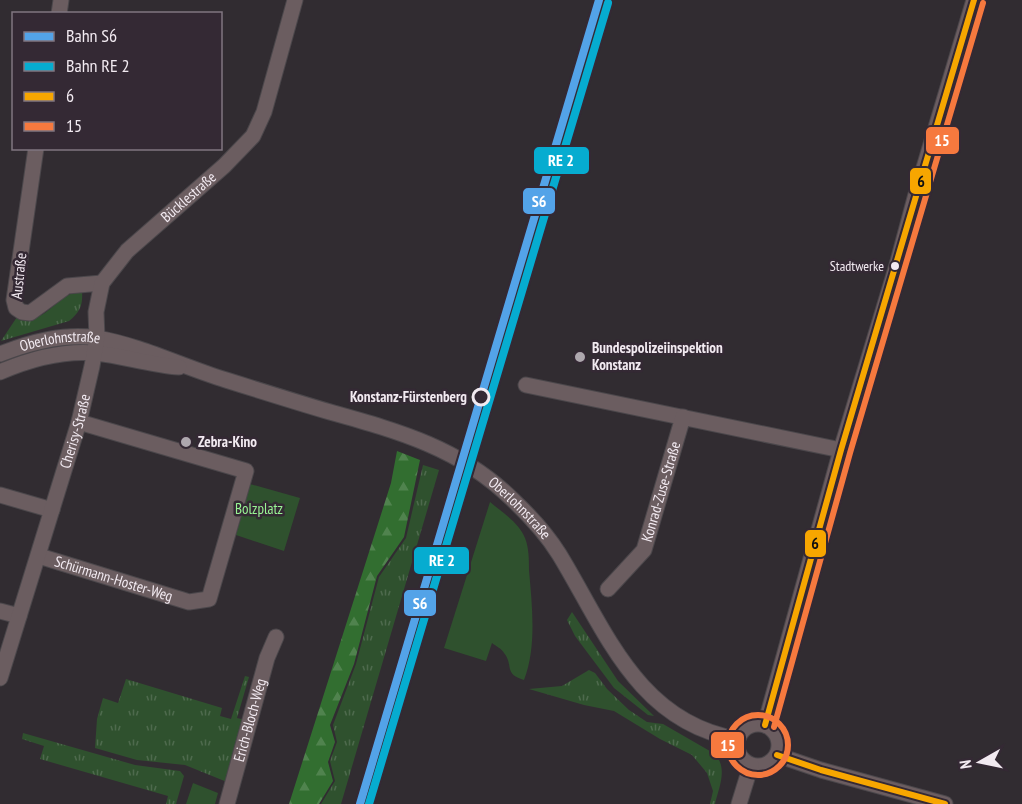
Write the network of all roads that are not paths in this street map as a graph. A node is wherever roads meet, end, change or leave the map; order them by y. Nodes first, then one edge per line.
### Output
1 (295, 0) edge
2 (974, 0) edge
3 (36, 151) edge
4 (102, 283) junction
5 (95, 346) junction
6 (0, 354) edge
7 (0, 372) edge
8 (526, 385) dead end
9 (682, 417) junction
10 (78, 422) junction
11 (841, 450) junction
12 (0, 495) edge
13 (52, 510) junction
14 (39, 556) junction
15 (608, 589) dead end
16 (0, 611) edge
17 (19, 616) junction
18 (276, 638) dead end
19 (0, 678) edge
20 (765, 724) junction
21 (737, 739) junction
22 (777, 755) junction
23 (751, 765) junction
24 (227, 804) edge
25 (739, 804) edge
26 (945, 804) edge

1 - 4 street, Bücklestraße
2 - 11 street
3 - 4 street, Austraße
4 - 5 street, Bücklestraße
5 - 6 street, Oberlohnstraße
5 - 7 street, Oberlohnstraße
5 - 10 street, Cherisy-Straße
5 - 21 street, Oberlohnstraße
8 - 9 street
9 - 11 street
9 - 15 street, Konrad-Zuse-Straße
10 - 13 street, Cherisy-Straße
10 - 14 street, Schürmann-Hoster-Weg
11 - 20 street
12 - 13 street
13 - 14 street, Cherisy-Straße
14 - 17 street, Cherisy-Straße
16 - 17 street
17 - 19 street, Cherisy-Straße
18 - 24 street, Erich-Bloch-Weg
20 - 21 street
20 - 22 street
21 - 23 street
22 - 23 street
22 - 26 street
23 - 25 street

